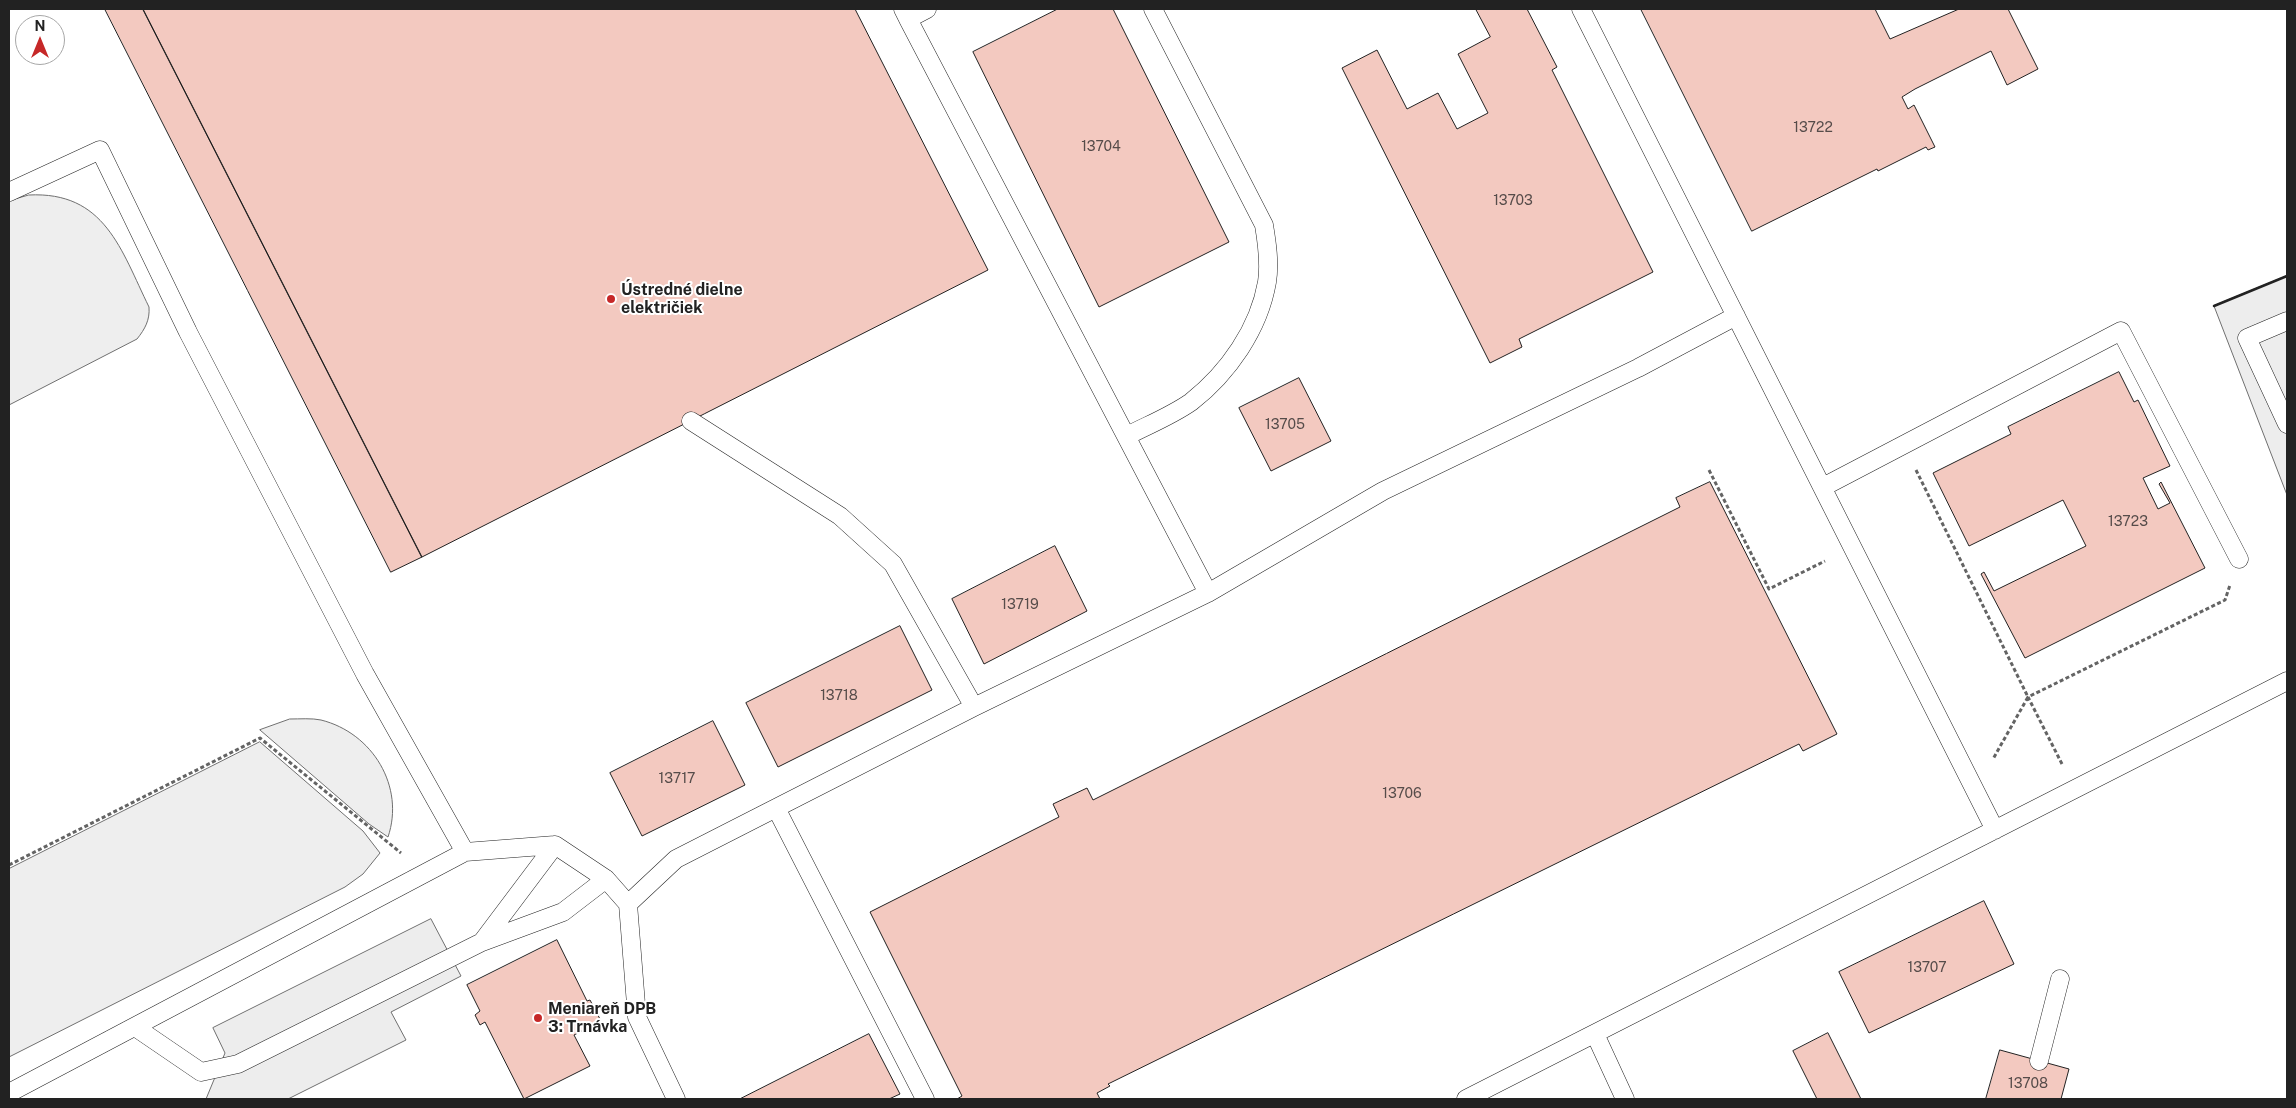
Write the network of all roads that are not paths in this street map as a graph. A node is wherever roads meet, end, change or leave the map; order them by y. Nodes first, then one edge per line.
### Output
1 (927, 9) edge
2 (1153, 9) edge
3 (1581, 9) edge
4 (906, 14) edge
5 (9, 192) edge
6 (1736, 316) junction
7 (2287, 321) edge
8 (691, 421) dead end
9 (2287, 424) edge
10 (1127, 436) junction
11 (1822, 488) junction
12 (2238, 558) road end
13 (1208, 592) junction
14 (2287, 681) edge
15 (974, 706) junction
16 (776, 808) junction
17 (1995, 830) junction
18 (555, 845) junction
19 (465, 852) junction
20 (606, 879) junction
21 (628, 904) junction
22 (482, 942) junction
23 (2060, 979) dead end
24 (135, 1028) junction
25 (1595, 1034) junction
26 (2039, 1061) dead end
27 (9, 1093) edge
28 (676, 1099) edge
29 (925, 1099) edge
30 (1466, 1099) edge
31 (1625, 1099) edge

1 - 4 lane
2 - 10 lane
3 - 6 lane
4 - 10 lane
5 - 19 lane
6 - 11 lane
6 - 13 lane
7 - 9 lane
8 - 15 lane
10 - 13 lane
11 - 12 lane
11 - 17 lane
13 - 15 lane
14 - 17 lane
15 - 16 lane
16 - 21 lane
16 - 29 lane
17 - 25 lane
18 - 19 lane
18 - 20 lane
18 - 22 lane
19 - 24 lane
20 - 21 lane
20 - 22 lane
21 - 28 lane
22 - 24 lane
23 - 26 lane
24 - 27 lane
25 - 30 lane
25 - 31 lane

